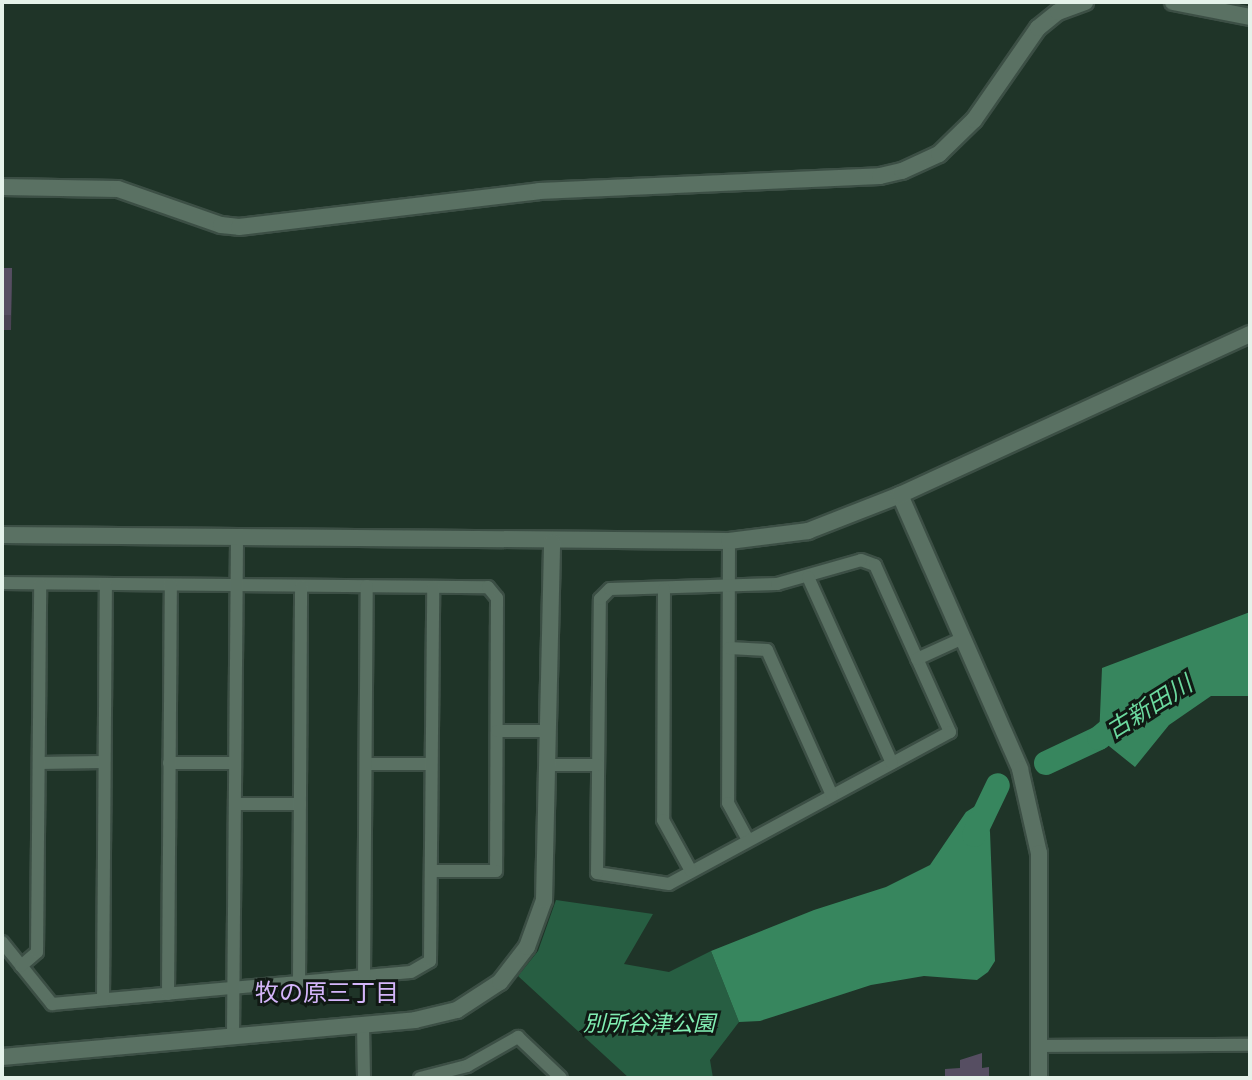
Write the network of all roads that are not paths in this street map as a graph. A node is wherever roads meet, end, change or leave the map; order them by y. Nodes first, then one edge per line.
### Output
1 (1085, 2) edge
2 (1173, 2) edge
3 (1250, 17) edge
4 (2, 187) edge
5 (1250, 334) edge
6 (900, 495) junction
7 (2, 535) edge
8 (237, 537) junction
9 (729, 541) junction
10 (552, 542) junction
11 (808, 577) junction
12 (2, 583) edge
13 (40, 584) junction
14 (106, 584) junction
15 (171, 585) junction
16 (236, 586) junction
17 (301, 586) junction
18 (367, 586) junction
19 (433, 587) junction
20 (730, 588) junction
21 (664, 589) junction
22 (963, 638) junction
23 (729, 648) junction
24 (917, 659) junction
25 (497, 731) junction
26 (548, 731) junction
27 (103, 762) junction
28 (39, 763) junction
29 (169, 763) junction
30 (235, 763) junction
31 (892, 763) junction
32 (366, 764) junction
33 (431, 764) junction
34 (548, 765) junction
35 (598, 765) junction
36 (832, 795) junction
37 (235, 804) junction
38 (300, 804) junction
39 (748, 840) junction
40 (431, 871) junction
41 (691, 871) junction
42 (2, 942) edge
43 (21, 966) junction
44 (364, 977) junction
45 (299, 982) junction
46 (233, 988) junction
47 (168, 994) junction
48 (103, 999) junction
49 (363, 1025) junction
50 (233, 1037) junction
51 (1250, 1045) edge
52 (1040, 1046) junction
53 (2, 1057) edge
54 (365, 1078) edge
55 (420, 1078) edge
56 (561, 1078) edge
57 (1039, 1078) edge

1 - 4 street
2 - 3 street
5 - 6 street
6 - 9 street
6 - 22 street
7 - 8 street
8 - 10 street
8 - 16 street
9 - 10 street
9 - 20 street
10 - 26 street
11 - 20 street
11 - 24 street
11 - 31 street
12 - 13 street
13 - 14 street
13 - 28 street
14 - 15 street
14 - 27 street
15 - 16 street
15 - 29 street
16 - 17 street
16 - 30 street
17 - 18 street
17 - 38 street
18 - 19 street
18 - 32 street
19 - 25 street
19 - 33 street
20 - 21 street
20 - 23 street
21 - 35 street
21 - 41 street
22 - 24 street
22 - 52 street
23 - 36 street
23 - 39 street
24 - 31 street
25 - 26 street
25 - 40 street
26 - 34 street
27 - 28 street
27 - 48 street
28 - 43 street
29 - 30 street
29 - 47 street
30 - 37 street
31 - 36 street
32 - 33 street
32 - 44 street
33 - 40 street
34 - 35 street
34 - 49 street
35 - 41 street
36 - 39 street
37 - 38 street
37 - 46 street
38 - 45 street
39 - 41 street
40 - 44 street
42 - 43 street
43 - 48 street
44 - 45 street
45 - 46 street
46 - 47 street
46 - 50 street
47 - 48 street
49 - 50 street
49 - 54 street
50 - 53 street
51 - 52 street
52 - 57 street
55 - 56 street

